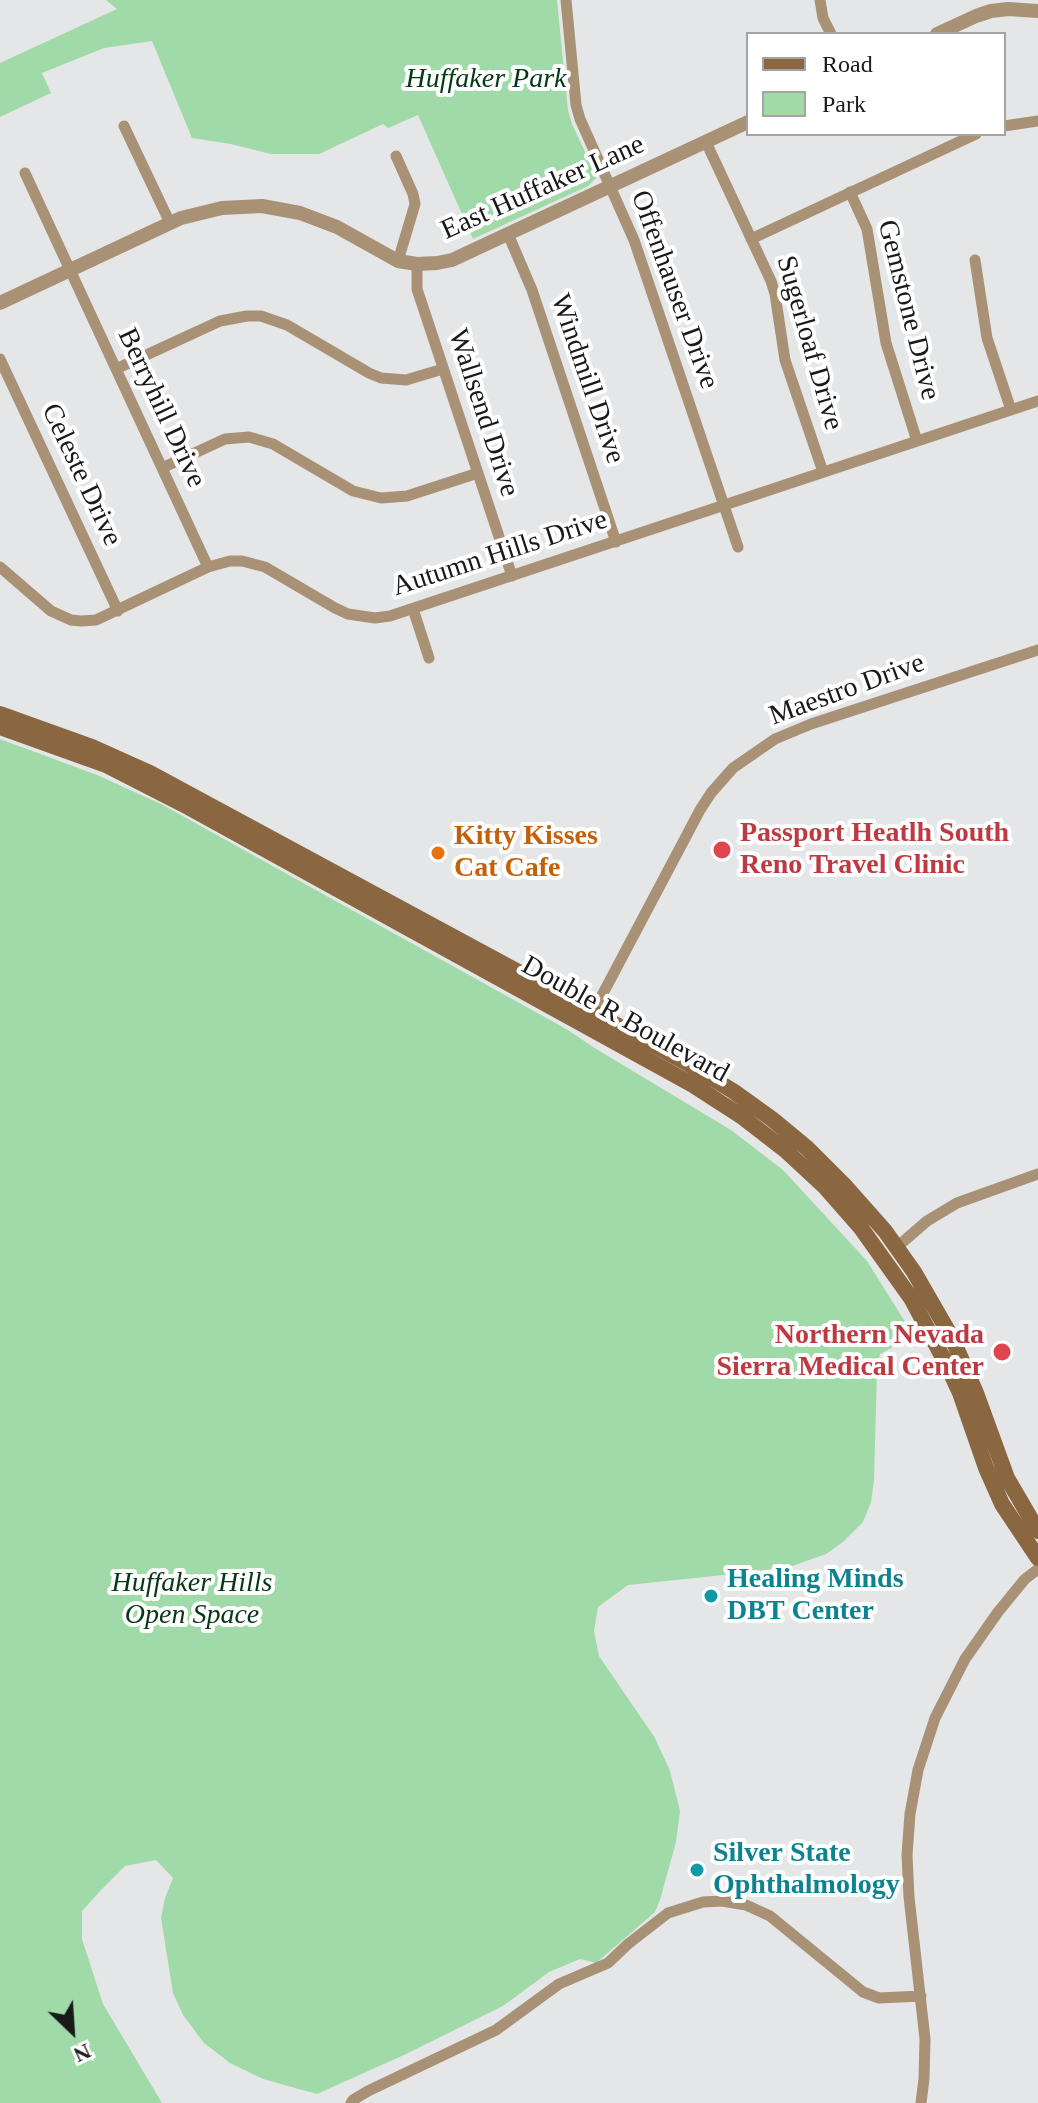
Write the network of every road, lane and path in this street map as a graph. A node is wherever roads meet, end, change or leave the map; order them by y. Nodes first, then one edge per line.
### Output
1 (566, 0) edge
2 (820, 0) edge
3 (1038, 11) edge
4 (830, 32) edge
5 (941, 32) edge
6 (1038, 121) edge
7 (746, 123) edge
8 (124, 126) dead end
9 (1006, 126) edge
10 (972, 136) edge
11 (706, 142) junction
12 (396, 156) dead end
13 (25, 173) dead end
14 (611, 186) junction
15 (850, 192) junction
16 (170, 223) junction
17 (508, 234) junction
18 (751, 239) junction
19 (975, 260) dead end
20 (398, 261) junction
21 (417, 264) junction
22 (71, 270) junction
23 (0, 303) edge
24 (0, 359) edge
25 (116, 369) junction
26 (443, 369) junction
27 (1038, 401) edge
28 (1011, 410) junction
29 (917, 441) junction
30 (162, 468) junction
31 (823, 472) junction
32 (478, 473) junction
33 (724, 506) junction
34 (616, 542) junction
35 (738, 547) dead end
36 (0, 567) edge
37 (208, 567) junction
38 (512, 576) junction
39 (413, 609) junction
40 (118, 611) junction
41 (1038, 650) edge
42 (429, 658) dead end
43 (0, 714) edge
44 (0, 727) edge
45 (589, 1019) junction
46 (1038, 1174) edge
47 (897, 1247) junction
48 (1038, 1531) edge
49 (1038, 1558) edge
50 (1038, 1569) edge
51 (921, 1996) junction
52 (351, 2103) edge
53 (921, 2103) edge

1 - 14 street, Offenhauser Drive
2 - 4 street
3 - 5 street
6 - 9 street
7 - 11 street, East Huffaker Lane
8 - 16 street
10 - 15 street
11 - 14 street, East Huffaker Lane
11 - 18 street, Sugerloaf Drive
12 - 20 street
13 - 22 street, Berryhill Drive
14 - 17 street, East Huffaker Lane
14 - 33 street, Offenhauser Drive
15 - 18 street
15 - 29 street, Gemstone Drive
16 - 20 street, East Huffaker Lane
16 - 22 street, East Huffaker Lane
17 - 21 street, East Huffaker Lane
17 - 34 street, Windmill Drive
18 - 31 street, Sugerloaf Drive
19 - 28 street
20 - 21 street, East Huffaker Lane
21 - 26 street, Wallsend Drive
22 - 23 street, East Huffaker Lane
22 - 25 street, Berryhill Drive
24 - 40 street, Celeste Drive
25 - 26 street
25 - 30 street, Berryhill Drive
26 - 32 street, Wallsend Drive
27 - 28 street, Autumn Hills Drive
28 - 29 street, Autumn Hills Drive
29 - 31 street, Autumn Hills Drive
30 - 32 street
30 - 37 street, Berryhill Drive
31 - 33 street, Autumn Hills Drive
32 - 38 street, Wallsend Drive
33 - 34 street, Autumn Hills Drive
33 - 35 street, Offenhauser Drive
34 - 38 street, Autumn Hills Drive
36 - 40 street, Autumn Hills Drive
37 - 39 street, Autumn Hills Drive
37 - 40 street, Autumn Hills Drive
38 - 39 street, Autumn Hills Drive
39 - 42 street
41 - 45 street, Maestro Drive
43 - 45 main road, Double R Boulevard
44 - 45 main road, Double R Boulevard
45 - 47 main road, Double R Boulevard
45 - 49 main road, Double R Boulevard
46 - 47 street
47 - 48 main road, Double R Boulevard
50 - 51 street
51 - 52 street
51 - 53 street

